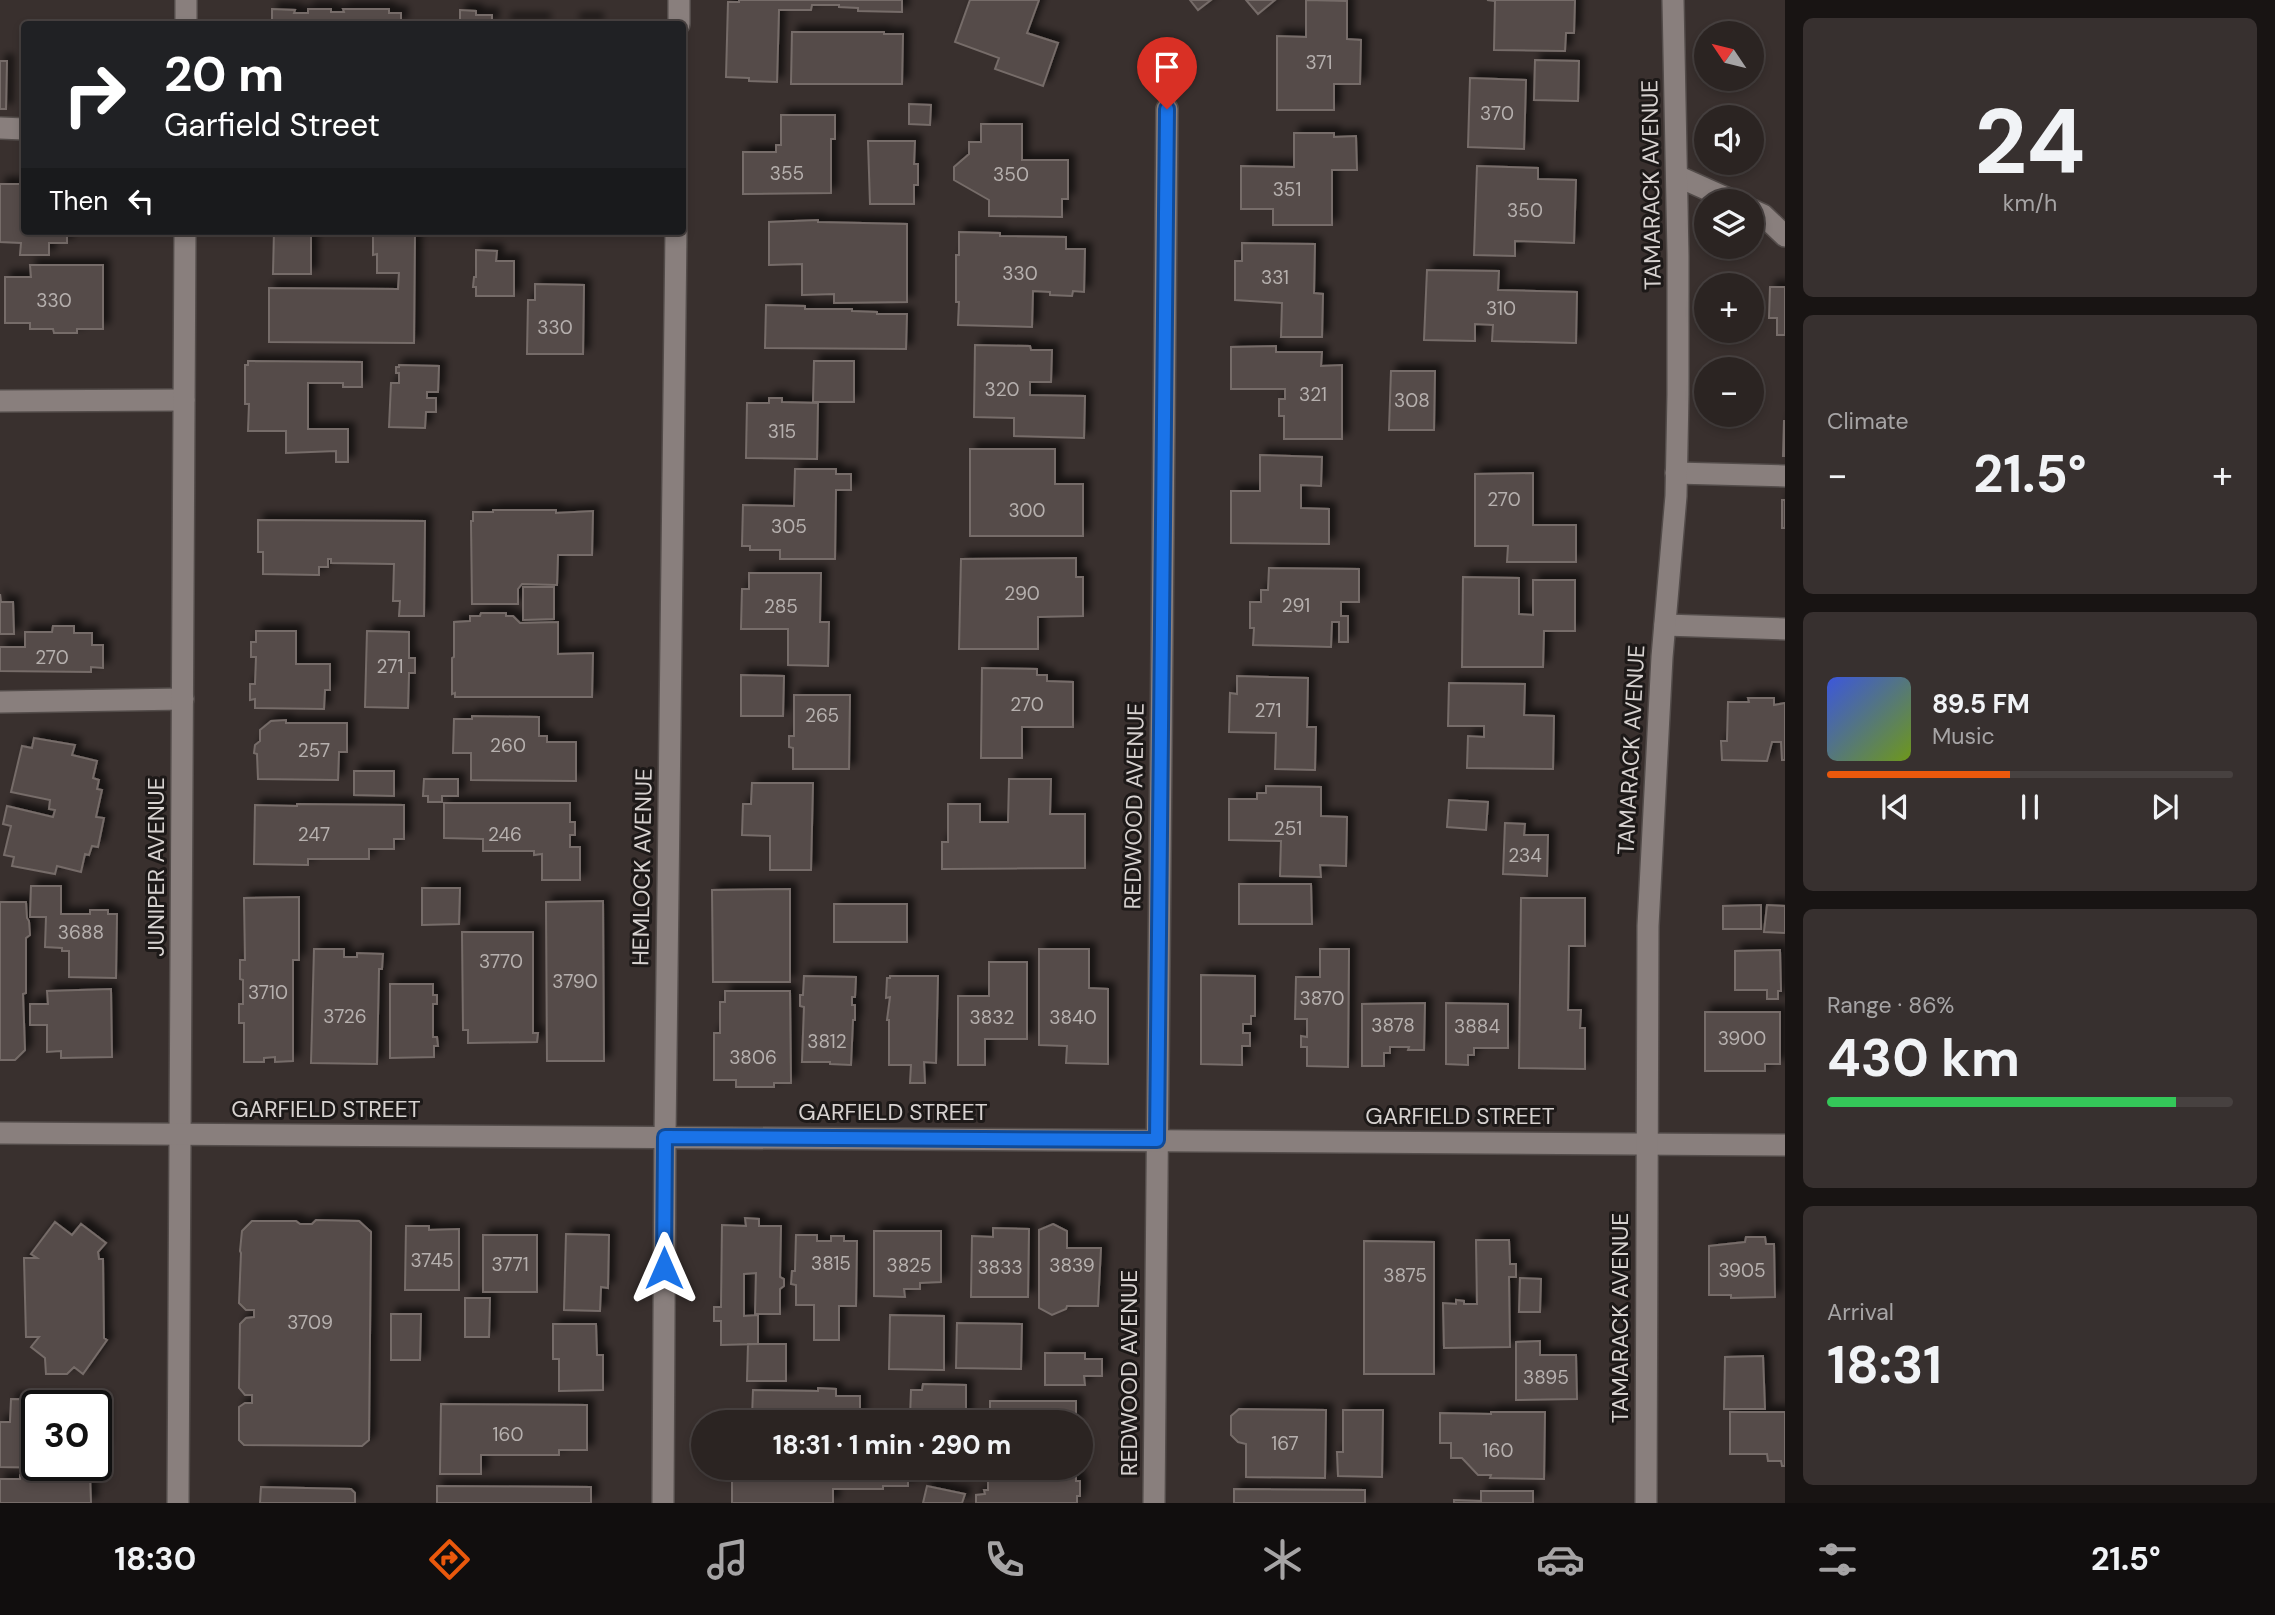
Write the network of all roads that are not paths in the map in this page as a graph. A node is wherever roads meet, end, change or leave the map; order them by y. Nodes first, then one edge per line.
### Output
1 (186, 0) edge
2 (679, 0) edge
3 (1673, 0) edge
4 (186, 21) edge
5 (679, 21) edge
6 (1167, 109) dead end
7 (0, 128) edge
8 (21, 129) edge
9 (1677, 176) junction
10 (1706, 189) edge
11 (1764, 216) edge
12 (185, 235) edge
13 (677, 235) edge
14 (1785, 236) edge
15 (184, 400) junction
16 (0, 401) edge
17 (1676, 473) junction
18 (1785, 476) edge
19 (1665, 625) junction
20 (1785, 629) edge
21 (183, 699) junction
22 (0, 702) edge
23 (0, 1133) edge
24 (181, 1134) junction
25 (665, 1137) junction
26 (1157, 1140) junction
27 (1647, 1143) junction
28 (1785, 1144) edge
29 (178, 1503) edge
30 (663, 1503) edge
31 (1154, 1503) edge
32 (1646, 1503) edge

1 - 4 street
2 - 5 street
3 - 9 street, TAMARACK AVENUE
6 - 26 street, REDWOOD AVENUE
7 - 8 street
9 - 10 street
9 - 17 street, TAMARACK AVENUE
11 - 14 street
12 - 15 street, JUNIPER AVENUE
13 - 25 street, HEMLOCK AVENUE
15 - 16 street
15 - 21 street, JUNIPER AVENUE
17 - 18 street
17 - 19 street, TAMARACK AVENUE
19 - 20 street
19 - 27 street, TAMARACK AVENUE
21 - 22 street
21 - 24 street, JUNIPER AVENUE
23 - 24 street, GARFIELD STREET
24 - 25 street, GARFIELD STREET
24 - 29 street, JUNIPER AVENUE
25 - 26 street, GARFIELD STREET
25 - 30 street, HEMLOCK AVENUE
26 - 27 street, GARFIELD STREET
26 - 31 street, REDWOOD AVENUE
27 - 28 street, GARFIELD STREET
27 - 32 street, TAMARACK AVENUE

